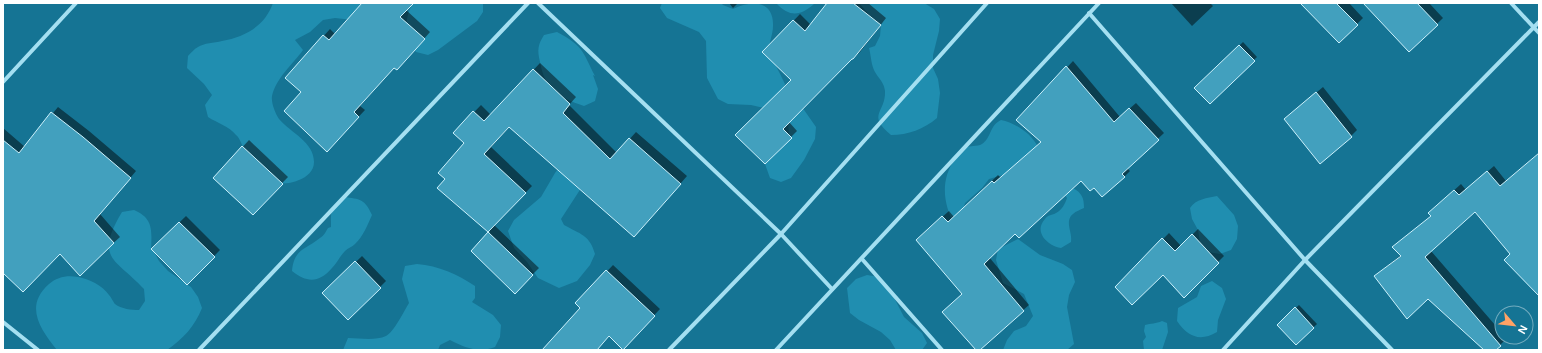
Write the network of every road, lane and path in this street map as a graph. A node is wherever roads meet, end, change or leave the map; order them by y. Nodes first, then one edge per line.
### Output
1 (76, 3) edge
2 (528, 3) edge
3 (538, 3) edge
4 (987, 3) edge
5 (1098, 3) edge
6 (1511, 3) edge
7 (1089, 13) junction
8 (1539, 22) edge
9 (1533, 27) junction
10 (1539, 33) edge
11 (3, 82) edge
12 (781, 234) junction
13 (862, 259) junction
14 (1305, 260) junction
15 (832, 290) junction
16 (3, 322) edge
17 (38, 350) edge
18 (199, 350) edge
19 (669, 350) edge
20 (776, 350) edge
21 (942, 350) edge
22 (1223, 350) edge
23 (1392, 350) edge

1 - 11 street
2 - 18 street
3 - 12 street
4 - 12 street
5 - 7 street
6 - 9 street
7 - 13 street
7 - 14 street
8 - 9 street
9 - 10 street
9 - 14 street
12 - 15 street
12 - 19 street
13 - 15 street
13 - 21 street
14 - 22 street
14 - 23 street
15 - 20 street
16 - 17 street

